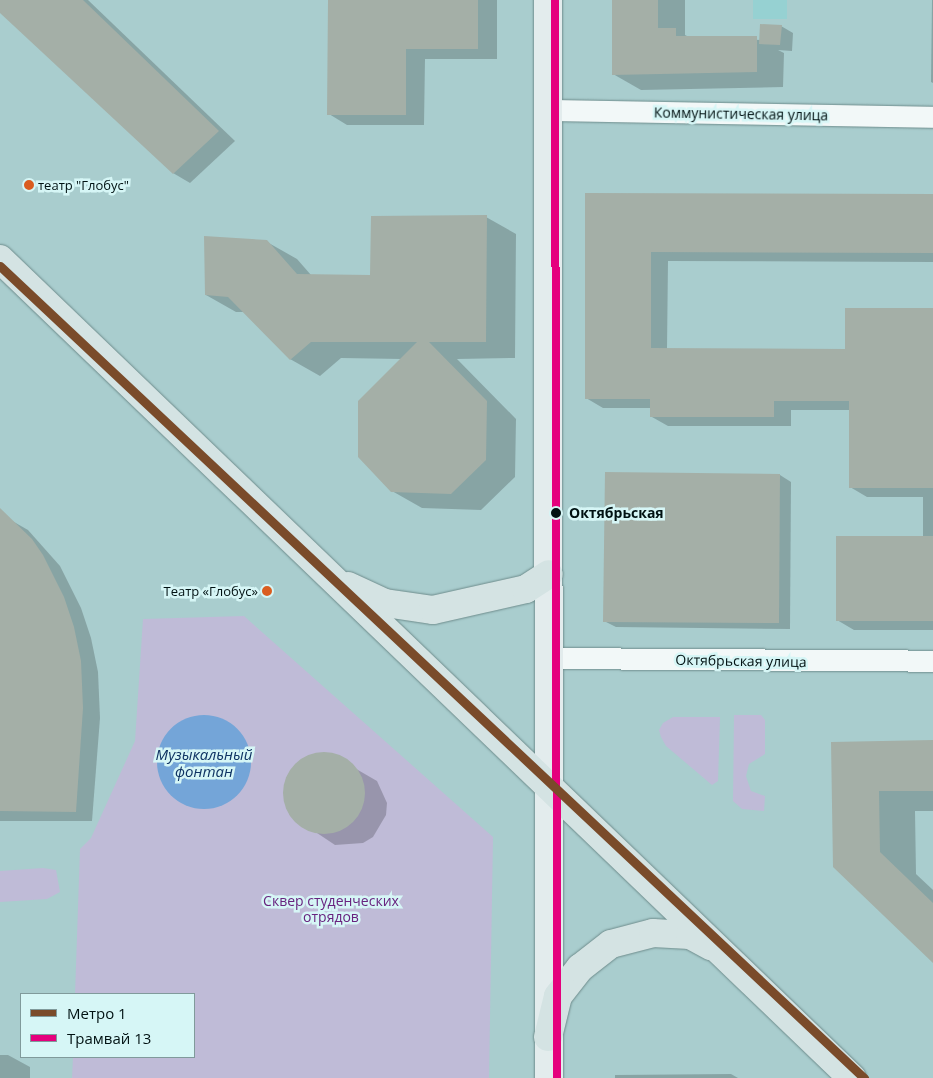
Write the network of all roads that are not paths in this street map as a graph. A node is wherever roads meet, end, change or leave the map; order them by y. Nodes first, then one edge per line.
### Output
1 (548, 0) edge
2 (549, 110) junction
3 (933, 117) edge
4 (0, 260) edge
5 (548, 574) junction
6 (330, 578) junction
7 (548, 658) junction
8 (933, 661) edge
9 (548, 787) junction
10 (722, 951) junction
11 (548, 1038) junction
12 (549, 1078) edge
13 (852, 1078) edge

1 - 2 street
2 - 3 street, Коммунистическая улица
2 - 5 street
4 - 6 main road
5 - 6 main road
5 - 7 street
6 - 9 main road
7 - 8 street, Октябрьская улица
7 - 9 street
9 - 10 main road
9 - 11 street
10 - 11 main road
10 - 13 main road
11 - 12 street

